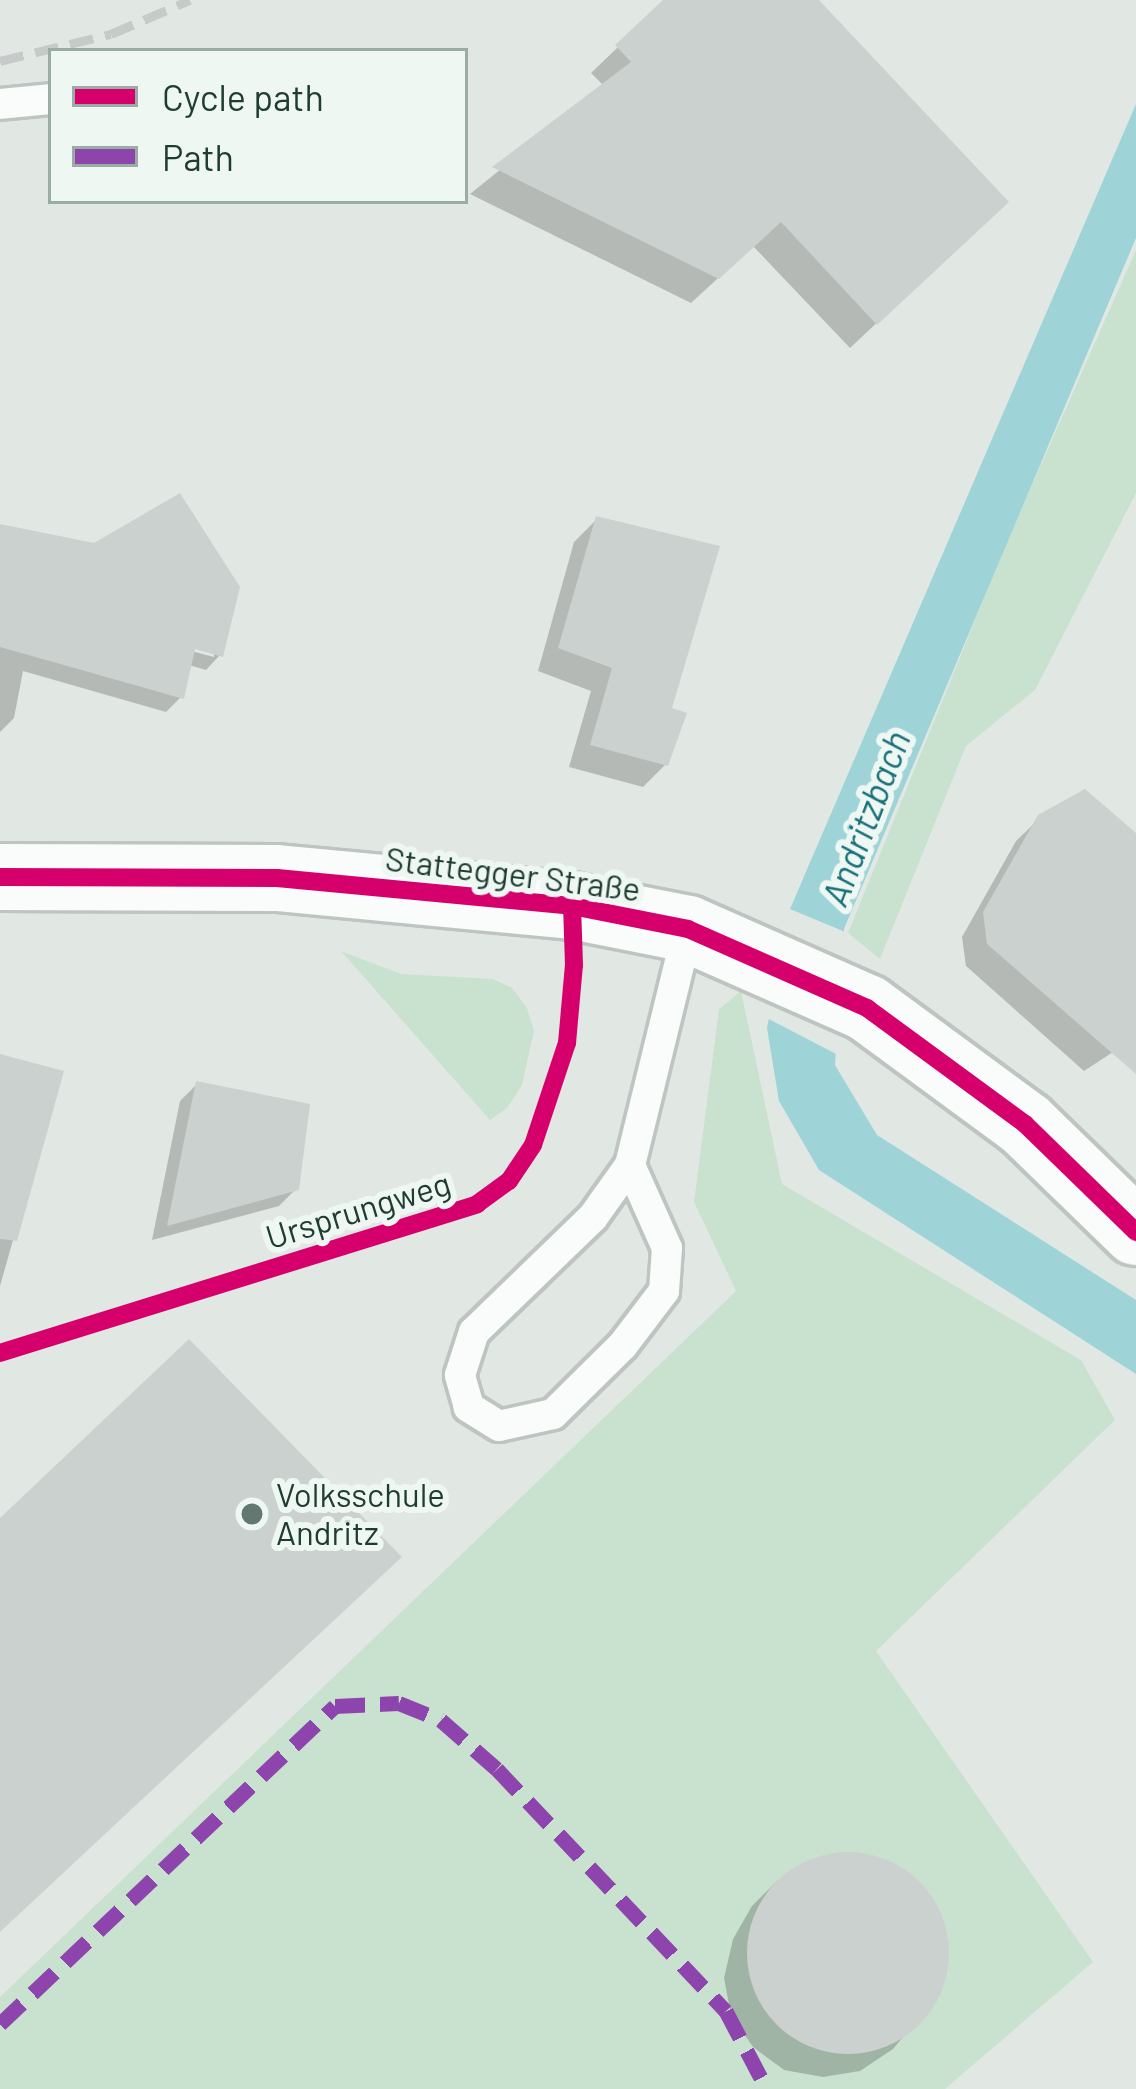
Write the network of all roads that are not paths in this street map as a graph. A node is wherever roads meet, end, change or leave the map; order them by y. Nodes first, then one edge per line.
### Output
1 (48, 99) edge
2 (0, 104) edge
3 (0, 877) edge
4 (688, 929) junction
5 (630, 1165) junction
6 (1136, 1232) edge

1 - 2 lane
3 - 4 street, Stattegger Straße
4 - 5 lane
4 - 6 street, Stattegger Straße
5 - 5 lane

